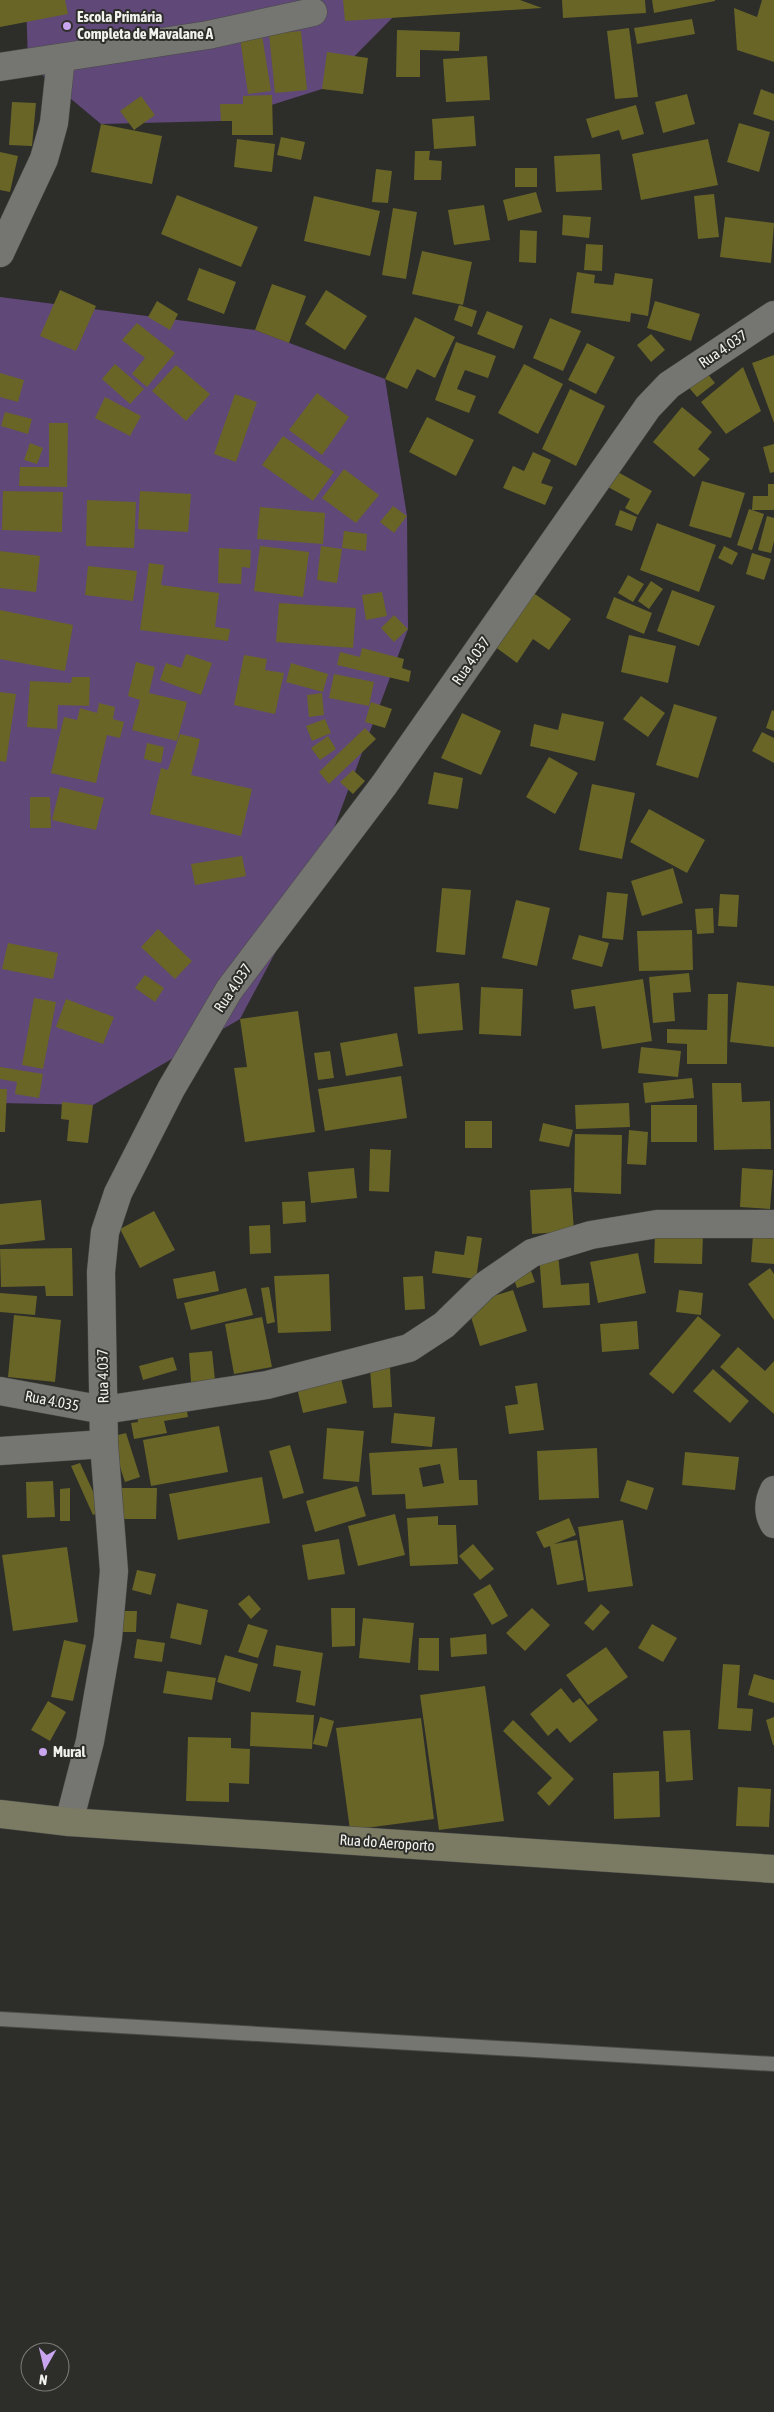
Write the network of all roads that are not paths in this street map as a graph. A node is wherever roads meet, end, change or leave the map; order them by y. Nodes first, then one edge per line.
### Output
1 (313, 12) dead end
2 (61, 58) junction
3 (0, 67) edge
4 (0, 253) edge
5 (774, 315) edge
6 (774, 1224) edge
7 (0, 1391) edge
8 (104, 1410) junction
9 (104, 1444) junction
10 (0, 1451) edge
11 (774, 1490) edge
12 (774, 1524) edge
13 (0, 1814) edge
14 (69, 1822) junction
15 (774, 1869) edge
16 (0, 2019) edge
17 (774, 2064) edge

1 - 2 street
2 - 3 street
2 - 4 street
5 - 8 street, Rua 4.037
6 - 8 street, Rua 4.035
7 - 8 street, Rua 4.035
8 - 9 street, Rua 4.037
9 - 10 street
9 - 14 street, Rua 4.037
11 - 12 street
13 - 14 main road, Rua do Aeroporto
14 - 15 main road, Rua do Aeroporto
16 - 17 lane

